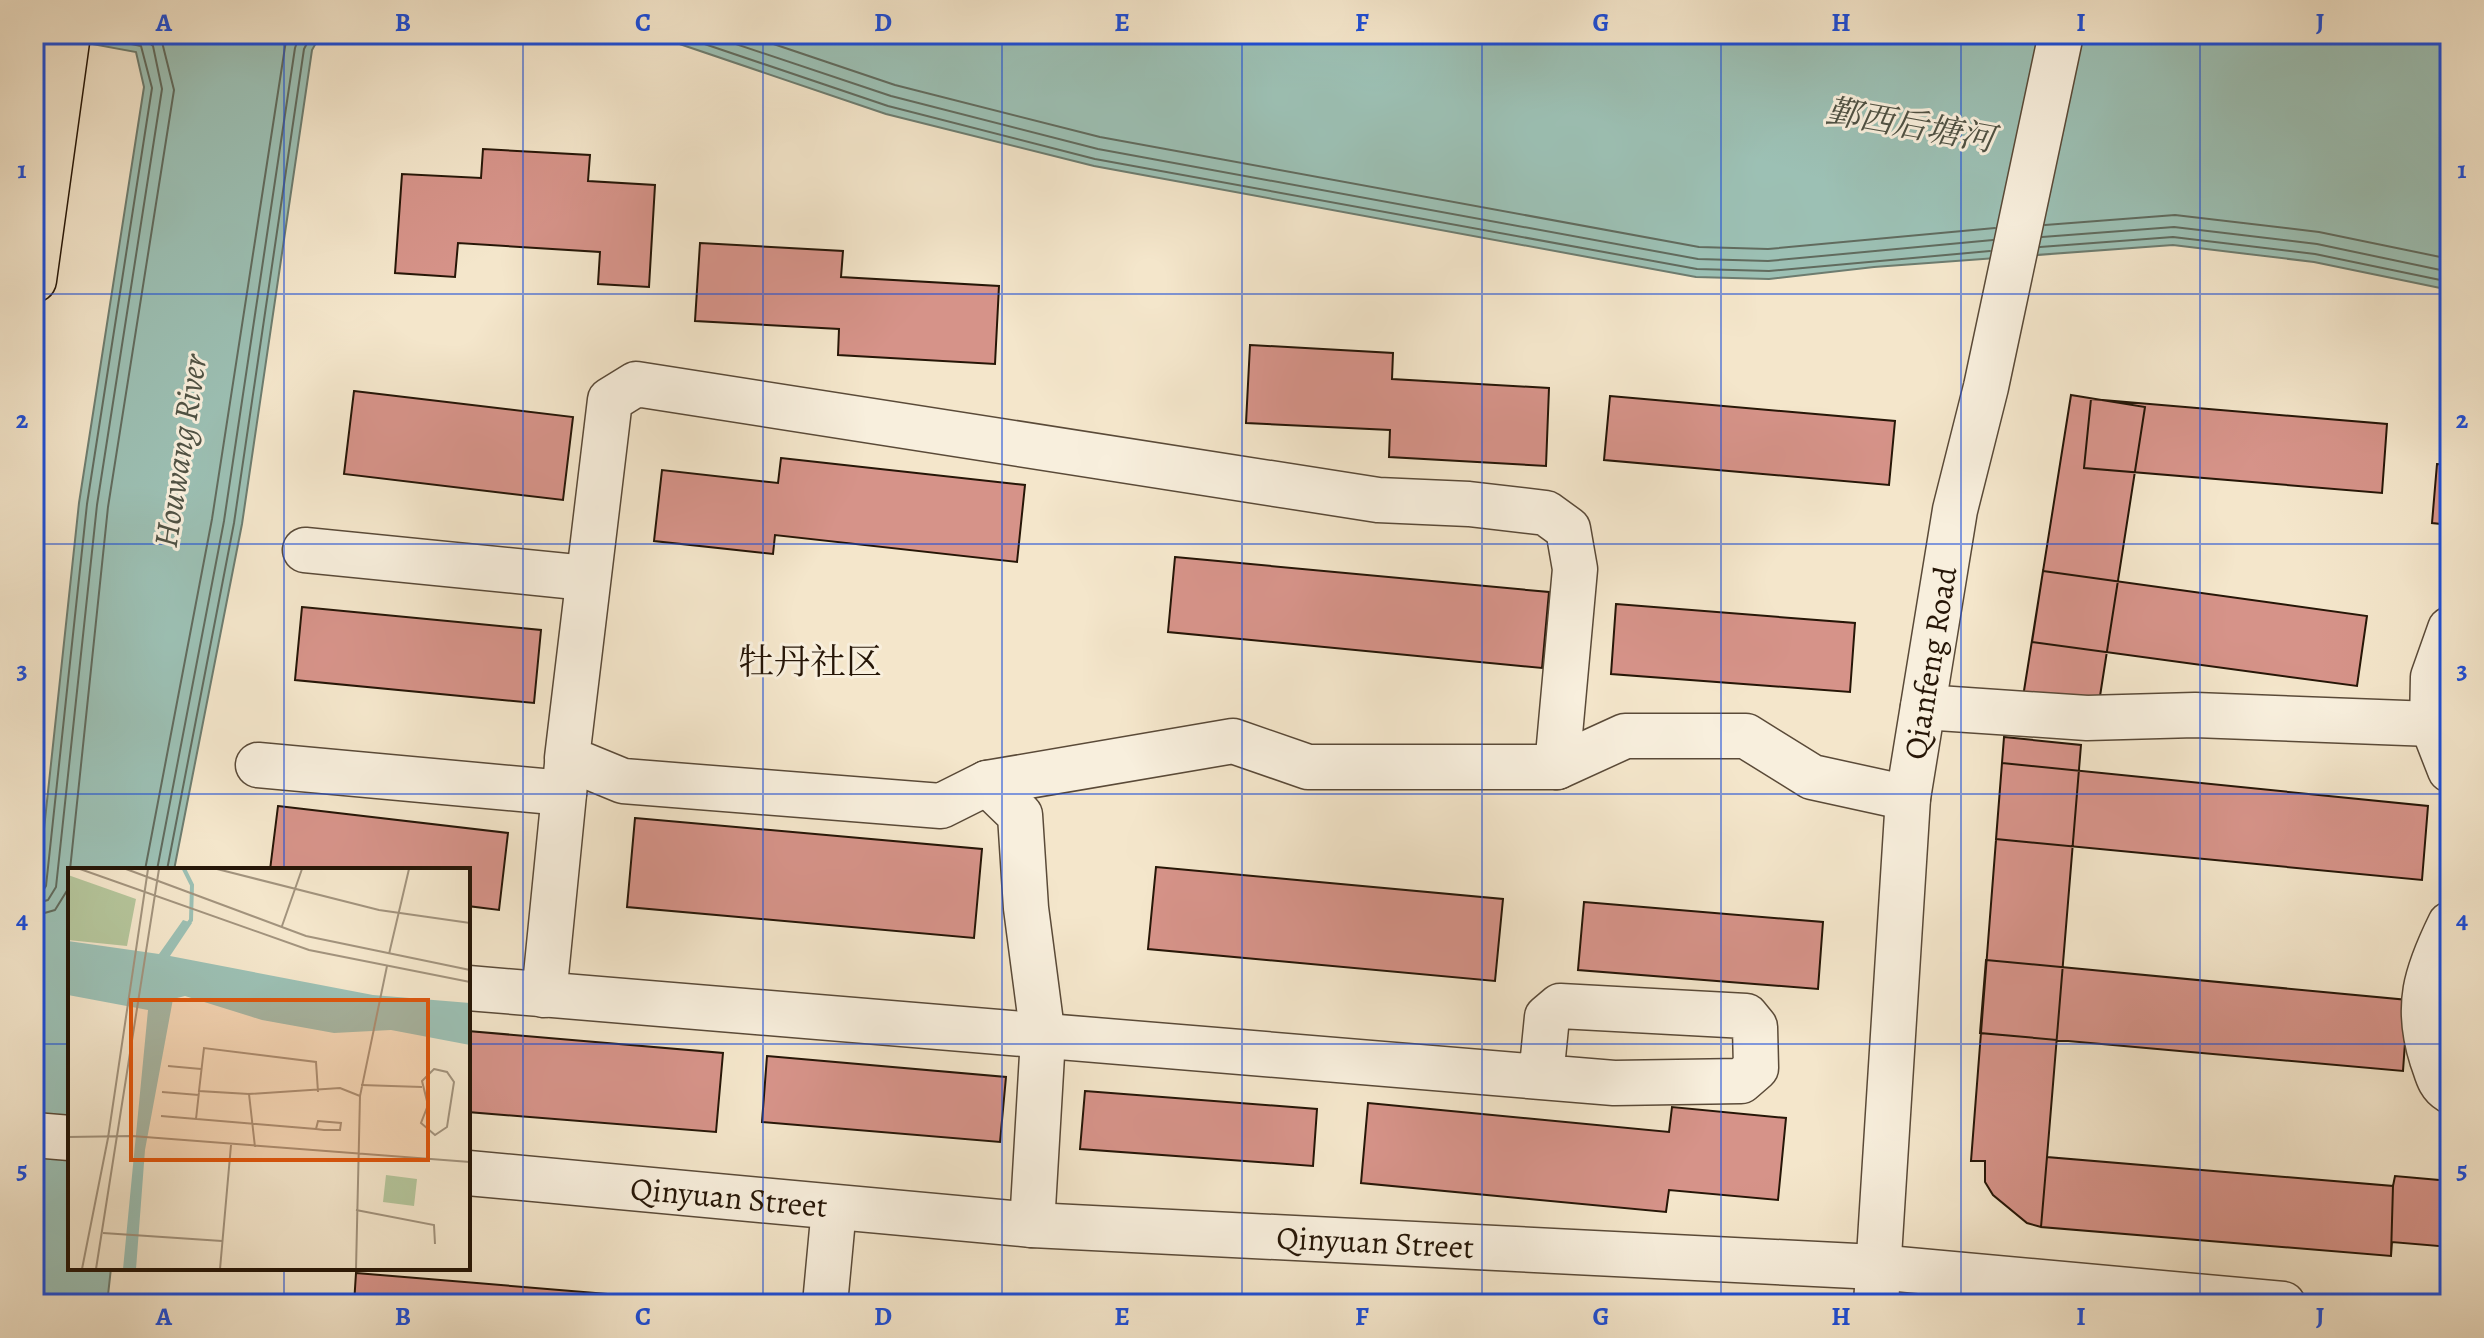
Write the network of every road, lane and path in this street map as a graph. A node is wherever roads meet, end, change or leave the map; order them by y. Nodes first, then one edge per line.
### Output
1 (68, 34) edge
2 (2061, 34) edge
3 (34, 280) edge
4 (305, 550) dead end
5 (586, 578) junction
6 (2450, 629) edge
7 (1923, 707) junction
8 (2432, 724) junction
9 (258, 765) dead end
10 (1557, 767) junction
11 (2450, 770) edge
12 (566, 775) junction
13 (987, 783) junction
14 (1908, 798) junction
15 (2450, 924) edge
16 (470, 988) edge
17 (544, 995) junction
18 (1043, 1038) junction
19 (1541, 1077) dead end
20 (2450, 1091) edge
21 (34, 1135) edge
22 (68, 1138) edge
23 (470, 1173) edge
24 (834, 1208) junction
25 (1032, 1225) junction
26 (1876, 1286) edge
27 (825, 1304) edge
28 (2283, 1304) edge

1 - 3 main road
2 - 7 street, Qianfeng Road
4 - 5 street
5 - 10 street
5 - 12 street
6 - 8 street
7 - 8 street
7 - 14 street, Qianfeng Road
8 - 11 street
9 - 12 street
10 - 13 street
10 - 14 street
12 - 13 street
12 - 17 street
13 - 18 street
14 - 26 street, Qianfeng Road
15 - 20 street
16 - 17 street
17 - 18 street
18 - 19 street
18 - 25 street
21 - 22 street
23 - 24 street, Qinyuan Street
24 - 25 street, Qinyuan Street
24 - 27 street
25 - 26 street, Qinyuan Street
26 - 28 street, Qinyuan Street

